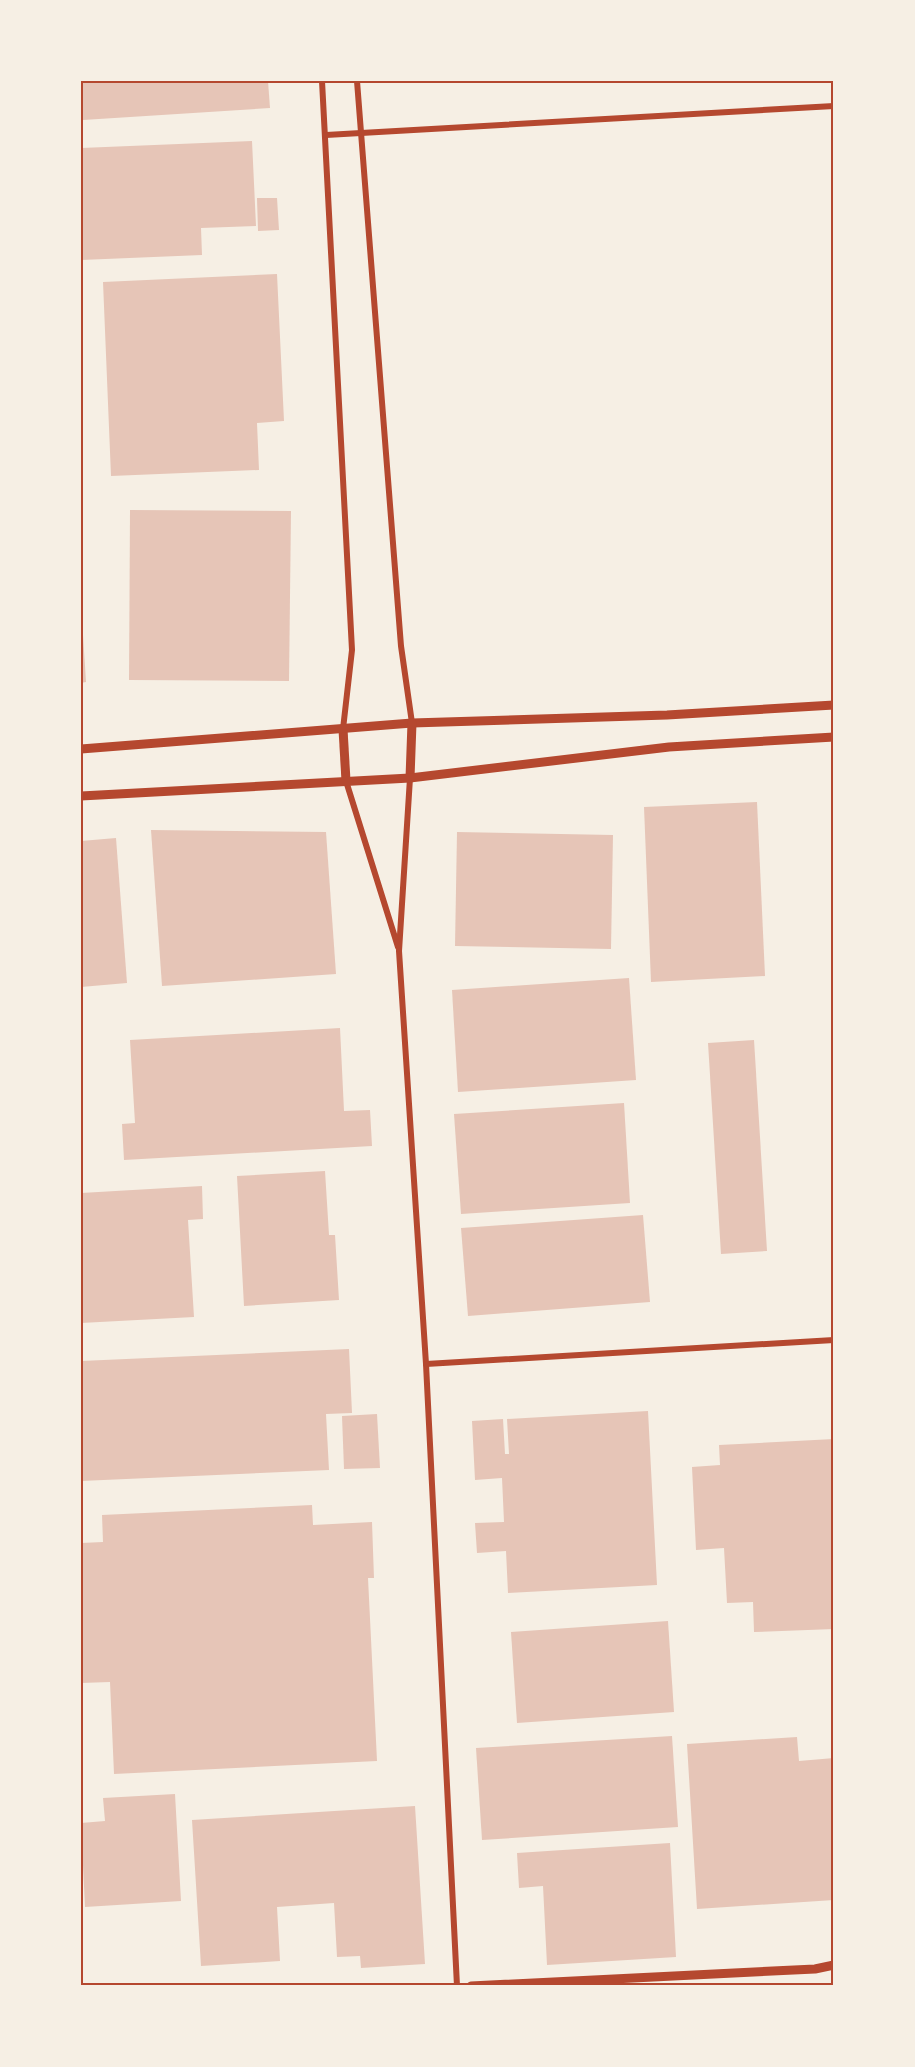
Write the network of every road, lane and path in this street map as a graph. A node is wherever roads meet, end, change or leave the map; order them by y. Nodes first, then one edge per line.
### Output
1 (322, 81) edge
2 (357, 81) edge
3 (834, 106) edge
4 (361, 133) junction
5 (326, 135) junction
6 (834, 705) edge
7 (412, 723) junction
8 (343, 729) junction
9 (834, 737) edge
10 (81, 749) edge
11 (410, 778) junction
12 (346, 781) junction
13 (81, 796) edge
14 (399, 951) junction
15 (834, 1340) edge
16 (426, 1364) junction
17 (834, 1965) edge
18 (457, 1986) edge
19 (471, 1986) edge

1 - 5 street
2 - 4 street
3 - 4 street
4 - 5 street
4 - 7 street
5 - 8 street
6 - 7 street
7 - 8 street
7 - 11 street
8 - 10 street
8 - 12 street
9 - 11 street
11 - 12 street
11 - 14 street
12 - 13 street
12 - 14 street
14 - 16 street
15 - 16 street
16 - 18 street
17 - 19 street

